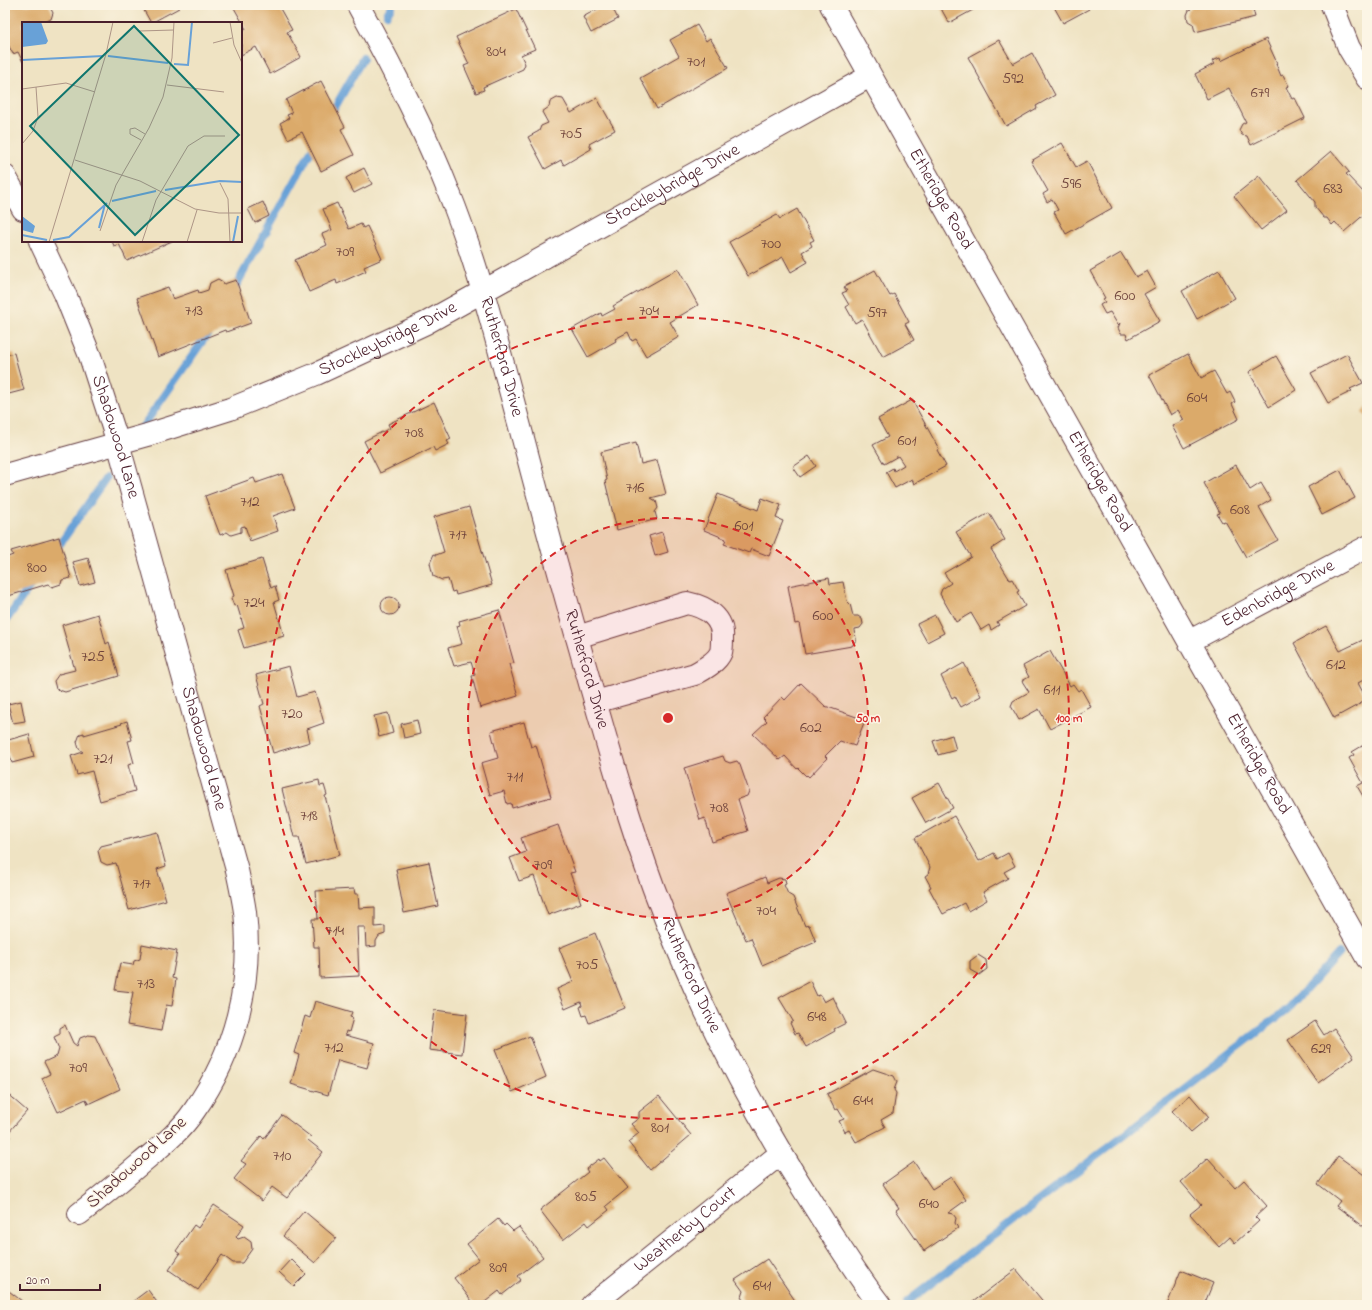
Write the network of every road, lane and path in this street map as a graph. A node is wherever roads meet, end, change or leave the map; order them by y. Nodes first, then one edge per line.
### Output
1 (358, 5) edge
2 (831, 5) edge
3 (1332, 5) edge
4 (870, 76) junction
5 (1367, 78) edge
6 (5, 176) edge
7 (22, 207) edge
8 (40, 242) edge
9 (483, 290) junction
10 (118, 443) junction
11 (5, 475) edge
12 (1367, 547) edge
13 (577, 637) junction
14 (1190, 641) junction
15 (595, 702) junction
16 (1367, 958) edge
17 (780, 1154) junction
18 (79, 1214) dead end
19 (592, 1305) edge
20 (880, 1305) edge

1 - 9 street, Rutherford Drive
2 - 4 street, Etheridge Road
3 - 5 street
4 - 9 street, Stockleybridge Drive
4 - 14 street, Etheridge Road
6 - 7 street
8 - 10 street, Shadowood Lane
9 - 10 street, Stockleybridge Drive
9 - 13 street, Rutherford Drive
10 - 11 street, Stockleybridge Drive
10 - 18 street, Shadowood Lane
12 - 14 street, Edenbridge Drive
13 - 15 street, Rutherford Drive
13 - 15 street
14 - 16 street, Etheridge Road
15 - 17 street, Rutherford Drive
17 - 19 street, Weatherby Court
17 - 20 street, Rutherford Drive

